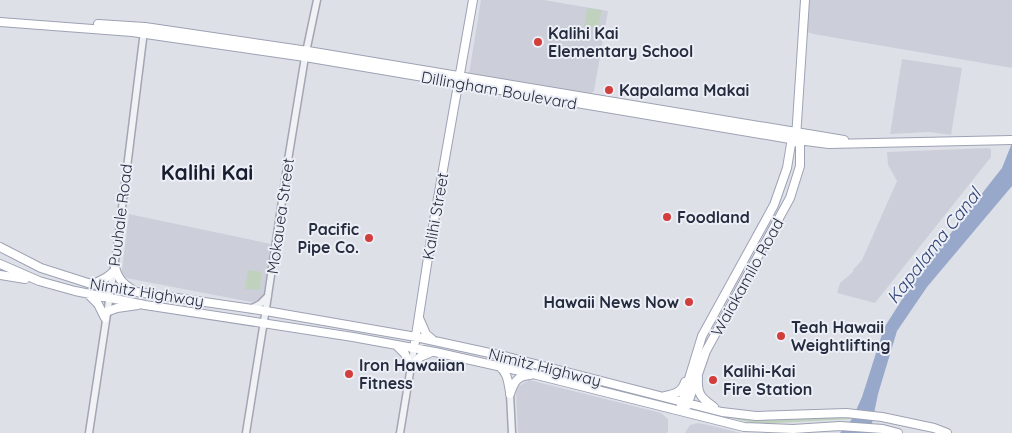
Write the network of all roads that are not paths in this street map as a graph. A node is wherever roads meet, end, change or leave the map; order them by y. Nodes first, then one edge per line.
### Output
1 (317, 0) edge
2 (473, 0) edge
3 (804, 0) edge
4 (0, 17) edge
5 (0, 22) edge
6 (144, 30) junction
7 (306, 54) junction
8 (458, 79) junction
9 (796, 138) junction
10 (1012, 140) edge
11 (0, 247) edge
12 (114, 263) junction
13 (0, 264) edge
14 (113, 272) junction
15 (0, 275) edge
16 (39, 281) junction
17 (92, 284) junction
18 (110, 288) junction
19 (137, 292) junction
20 (86, 293) junction
21 (268, 295) junction
22 (108, 297) junction
23 (267, 302) junction
24 (145, 304) junction
25 (250, 309) junction
26 (266, 311) junction
27 (283, 314) junction
28 (106, 315) junction
29 (419, 316) junction
30 (264, 322) junction
31 (401, 335) junction
32 (416, 337) junction
33 (435, 341) junction
34 (397, 346) junction
35 (414, 348) junction
36 (435, 352) junction
37 (499, 366) junction
38 (411, 368) junction
39 (696, 368) junction
40 (533, 374) junction
41 (510, 394) junction
42 (663, 396) junction
43 (685, 402) junction
44 (682, 412) junction
45 (722, 412) junction
46 (89, 433) edge
47 (246, 433) edge
48 (400, 433) edge
49 (512, 433) edge
50 (898, 433) edge
51 (947, 433) edge

1 - 7 street, Mokauea Street
2 - 8 main road, Kalihi Street
3 - 9 main road, Waiakamilo Road
4 - 6 main road
5 - 6 main road
6 - 7 main road, Dillingham Boulevard
6 - 12 street, Puuhale Road
7 - 8 main road, Dillingham Boulevard
7 - 21 street, Mokauea Street
8 - 9 main road, Dillingham Boulevard
8 - 29 main road, Kalihi Street
9 - 10 main road, Dillingham Boulevard
9 - 39 main road, Waiakamilo Road
9 - 39 main road, Waiakamilo Road
11 - 17 main road, Nimitz Highway
12 - 14 street, Puuhale Road
12 - 19 main road
13 - 16 main road, Nimitz Highway
14 - 17 main road
14 - 18 street, Puuhale Road
15 - 16 main road
16 - 20 main road, Nimitz Highway
17 - 18 main road, Nimitz Highway
18 - 19 main road, Nimitz Highway
18 - 22 street, Puuhale Road
19 - 25 main road, Nimitz Highway
20 - 22 main road, Nimitz Highway
20 - 28 main road
21 - 23 street, Mokauea Street
21 - 25 street
22 - 24 main road, Nimitz Highway
22 - 28 street, Puuhale Road
23 - 26 street, Mokauea Street
23 - 27 street
24 - 28 main road
24 - 30 main road, Nimitz Highway
25 - 26 main road, Nimitz Highway
26 - 27 main road, Nimitz Highway
26 - 30 street, Mokauea Street
27 - 31 main road, Nimitz Highway
28 - 46 street, Puuhale Road
29 - 31 main road
29 - 32 main road, Kalihi Street
29 - 33 main road
30 - 34 main road, Nimitz Highway
30 - 47 street, Mokauea Street
31 - 32 main road, Nimitz Highway
32 - 33 main road, Nimitz Highway
32 - 35 main road, Kalihi Street
33 - 42 main road, Nimitz Highway
34 - 35 main road, Nimitz Highway
34 - 38 main road
35 - 36 main road, Nimitz Highway
35 - 38 street, Kalihi Street
36 - 37 main road, Nimitz Highway
36 - 38 main road
37 - 40 main road, Nimitz Highway
37 - 41 main road
38 - 48 street, Kalihi Street
39 - 42 main road
39 - 43 main road, Waiakamilo Road
39 - 45 main road
40 - 41 main road
40 - 44 main road, Nimitz Highway
41 - 49 street
42 - 43 main road, Nimitz Highway
43 - 44 main road, Waiakamilo Road
43 - 45 main road, Nimitz Highway
44 - 50 main road, Nimitz Highway
45 - 51 main road, Nimitz Highway

